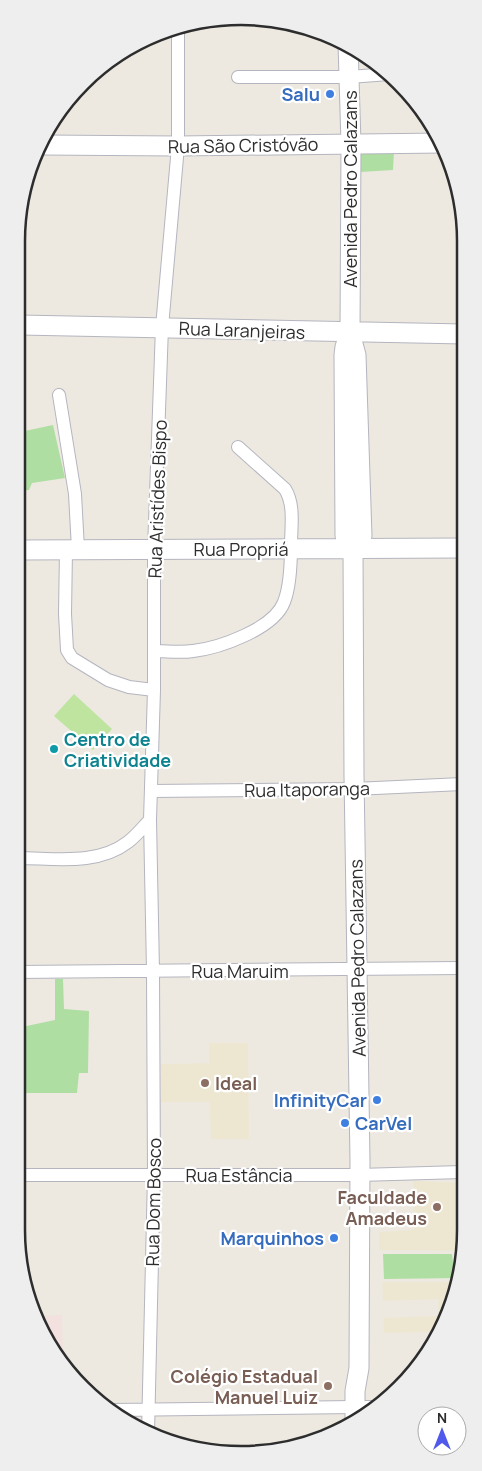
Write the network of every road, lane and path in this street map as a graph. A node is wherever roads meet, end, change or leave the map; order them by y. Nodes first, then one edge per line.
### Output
1 (178, 34) edge
2 (348, 54) edge
3 (378, 75) edge
4 (238, 77) dead end
5 (349, 77) junction
6 (434, 143) edge
7 (351, 144) junction
8 (47, 145) edge
9 (178, 146) junction
10 (25, 325) edge
11 (162, 327) junction
12 (350, 333) junction
13 (457, 334) edge
14 (59, 395) dead end
15 (238, 447) dead end
16 (354, 548) junction
17 (457, 548) edge
18 (72, 549) junction
19 (291, 549) junction
20 (25, 550) edge
21 (154, 550) junction
22 (154, 651) junction
23 (154, 690) junction
24 (457, 784) edge
25 (354, 790) junction
26 (151, 791) junction
27 (150, 820) junction
28 (25, 858) edge
29 (457, 968) edge
30 (357, 970) junction
31 (153, 971) junction
32 (25, 972) edge
33 (457, 1172) edge
34 (154, 1175) junction
35 (359, 1175) junction
36 (25, 1176) edge
37 (364, 1407) edge
38 (121, 1410) edge
39 (148, 1410) junction
40 (359, 1411) edge
41 (148, 1425) edge

1 - 9 street, Rua Aristídes Bispo
2 - 5 main road, Avenida Pedro Calazans
3 - 5 street
4 - 5 street
5 - 7 main road, Avenida Pedro Calazans
6 - 7 main road, Rua São Cristóvão
7 - 9 main road, Rua São Cristóvão
7 - 12 main road, Avenida Pedro Calazans
8 - 9 main road, Rua São Cristóvão
9 - 11 street, Rua Aristídes Bispo
10 - 11 main road, Rua Laranjeiras
11 - 12 main road, Rua Laranjeiras
11 - 21 street, Rua Aristídes Bispo
12 - 13 main road, Rua Laranjeiras
12 - 16 main road, Avenida Pedro Calazans
14 - 18 street
15 - 19 street
16 - 17 main road, Rua Propriá
16 - 19 main road, Rua Propriá
16 - 25 main road, Avenida Pedro Calazans
18 - 20 main road, Rua Propriá
18 - 21 main road, Rua Propriá
18 - 23 street
19 - 21 main road, Rua Propriá
19 - 22 street
21 - 22 street, Rua Aristídes Bispo
22 - 23 street, Rua Aristídes Bispo
23 - 26 street, Rua Aristídes Bispo
24 - 25 street, Rua Itaporanga
25 - 26 street, Rua Itaporanga
25 - 30 main road, Avenida Pedro Calazans
26 - 27 street, Rua Aristídes Bispo
27 - 28 street
27 - 31 street, Rua Aristídes Bispo
29 - 30 street, Rua Maruim
30 - 31 street, Rua Maruim
30 - 35 main road, Avenida Pedro Calazans
31 - 32 street, Rua Maruim
31 - 34 street, Rua Dom Bosco
33 - 35 street, Rua Estância
34 - 35 street, Rua Estância
34 - 36 street, Rua Estância
34 - 39 street, Rua Dom Bosco
35 - 37 main road, Avenida Pedro Calazans
38 - 39 street
39 - 40 street
39 - 41 street, Rua Dom Bosco

